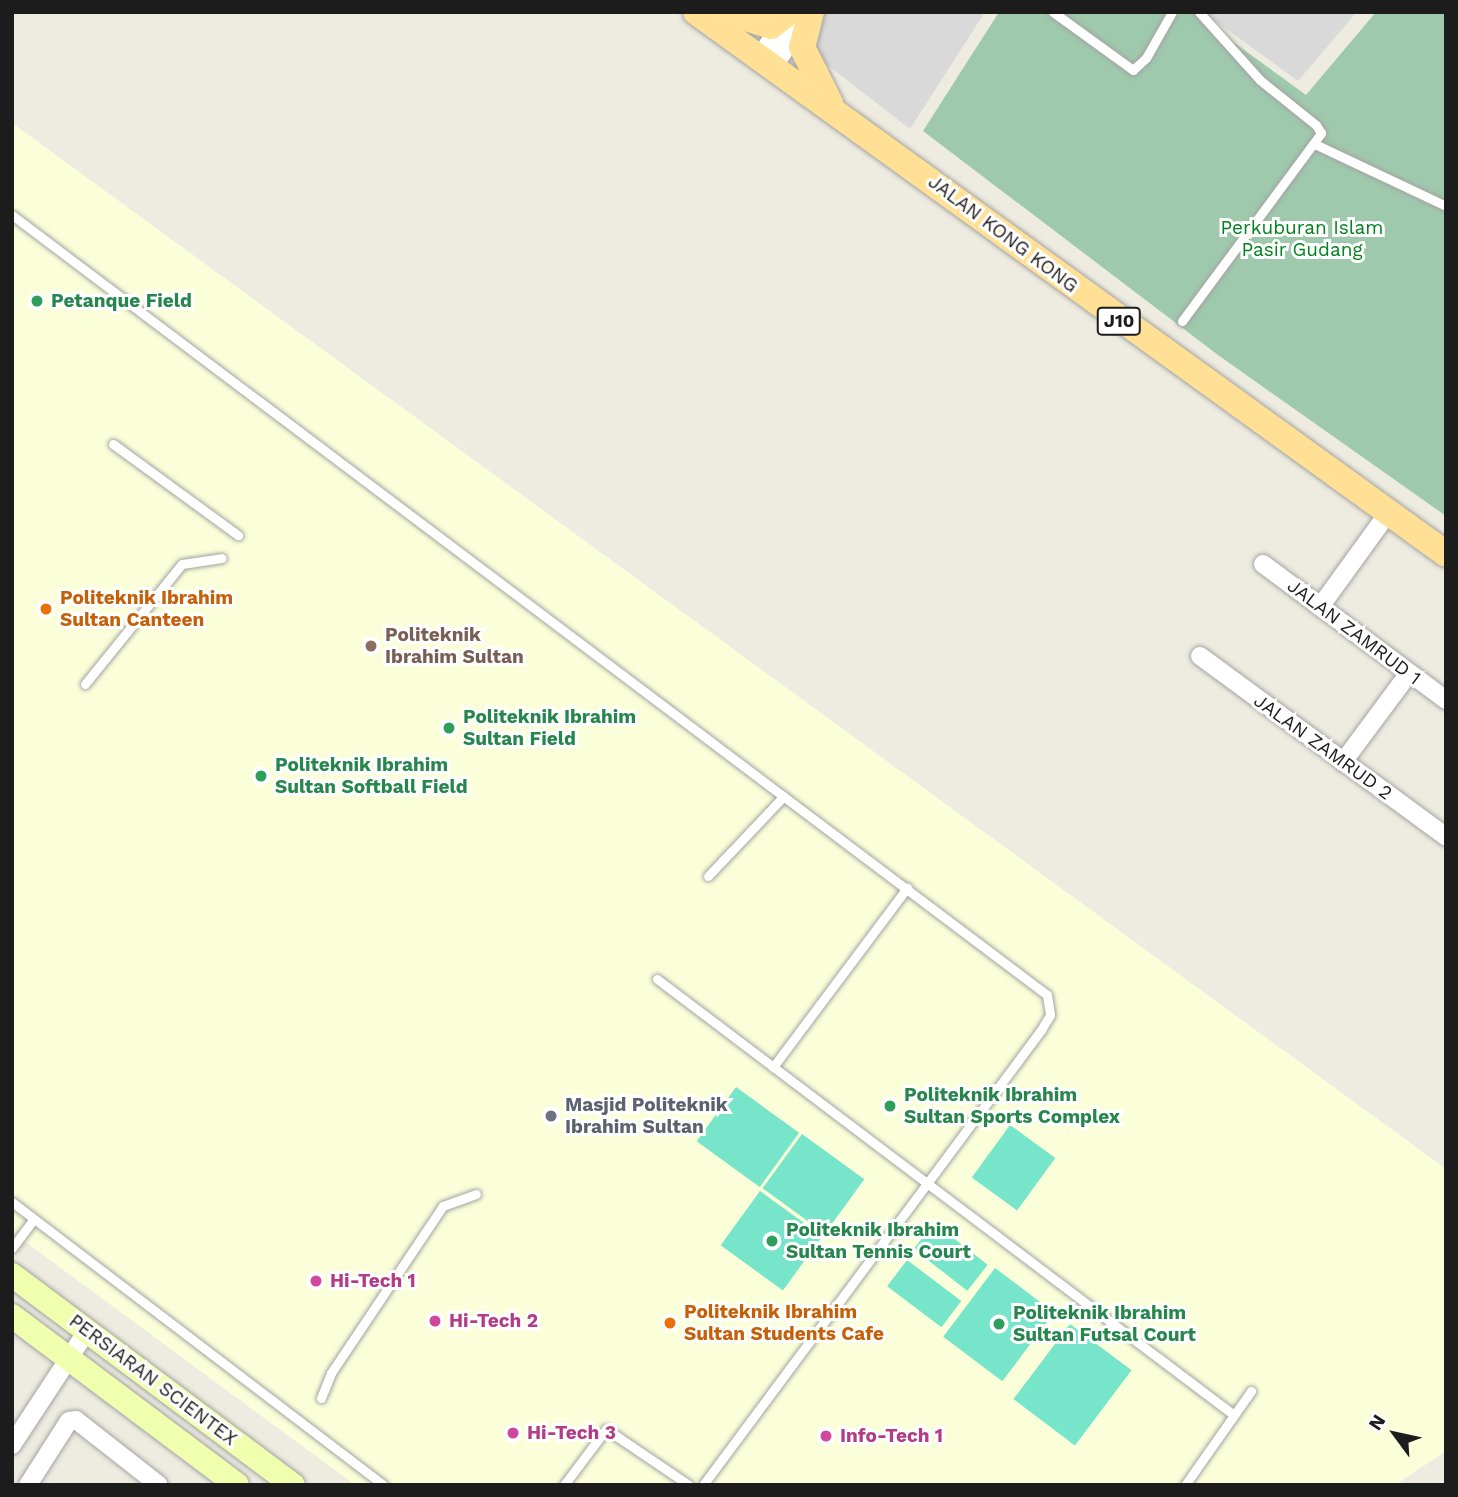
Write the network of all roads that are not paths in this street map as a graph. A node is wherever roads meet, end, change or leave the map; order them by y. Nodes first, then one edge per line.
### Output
1 (696, 12) edge
2 (727, 12) edge
3 (790, 12) edge
4 (811, 12) edge
5 (1053, 12) edge
6 (1172, 12) edge
7 (1199, 12) edge
8 (767, 61) junction
9 (833, 108) junction
10 (1317, 145) junction
11 (1446, 206) edge
12 (12, 215) edge
13 (1182, 321) dead end
14 (113, 444) dead end
15 (1388, 513) junction
16 (238, 535) dead end
17 (1446, 554) edge
18 (222, 558) dead end
19 (1263, 564) dead end
20 (1320, 607) junction
21 (1200, 656) dead end
22 (1409, 673) junction
23 (85, 684) dead end
24 (1446, 700) edge
25 (1343, 762) junction
26 (784, 796) junction
27 (1446, 837) edge
28 (708, 876) dead end
29 (907, 888) junction
30 (657, 979) dead end
31 (773, 1067) junction
32 (926, 1184) junction
33 (476, 1194) dead end
34 (14, 1207) edge
35 (34, 1219) junction
36 (12, 1248) edge
37 (12, 1275) edge
38 (12, 1316) edge
39 (87, 1331) junction
40 (68, 1358) junction
41 (1251, 1391) dead end
42 (321, 1398) dead end
43 (1234, 1415) junction
44 (12, 1445) edge
45 (28, 1485) edge
46 (159, 1485) edge
47 (237, 1485) edge
48 (293, 1485) edge
49 (384, 1485) edge
50 (564, 1485) edge
51 (689, 1485) edge
52 (703, 1485) edge
53 (1185, 1485) edge

1 - 8 main road, JALAN KONG KONG / J10
2 - 3 main road
3 - 8 street
4 - 8 street
4 - 9 main road
5 - 6 lane
7 - 10 lane
8 - 9 main road, JALAN KONG KONG / J10
9 - 15 main road, JALAN KONG KONG / J10
10 - 11 lane
10 - 13 lane
12 - 26 lane
14 - 16 lane
15 - 17 main road, JALAN KONG KONG / J10
15 - 20 street
18 - 23 lane
19 - 20 street, JALAN ZAMRUD 1
20 - 22 street, JALAN ZAMRUD 1
21 - 25 street, JALAN ZAMRUD 2
22 - 24 street, JALAN ZAMRUD 1
22 - 25 street
25 - 27 street, JALAN ZAMRUD 2
26 - 28 lane
26 - 29 lane
29 - 31 lane
29 - 32 lane
30 - 31 lane
31 - 32 lane
32 - 43 lane
32 - 52 lane
33 - 42 lane
34 - 35 lane
35 - 36 lane
35 - 49 lane
37 - 39 main road, PERSIARAN SCIENTEX
38 - 40 main road, PERSIARAN SCIENTEX
39 - 40 street
39 - 48 main road, PERSIARAN SCIENTEX
40 - 44 street
40 - 47 main road, PERSIARAN SCIENTEX
41 - 43 lane
43 - 53 lane
45 - 46 street
50 - 51 lane

